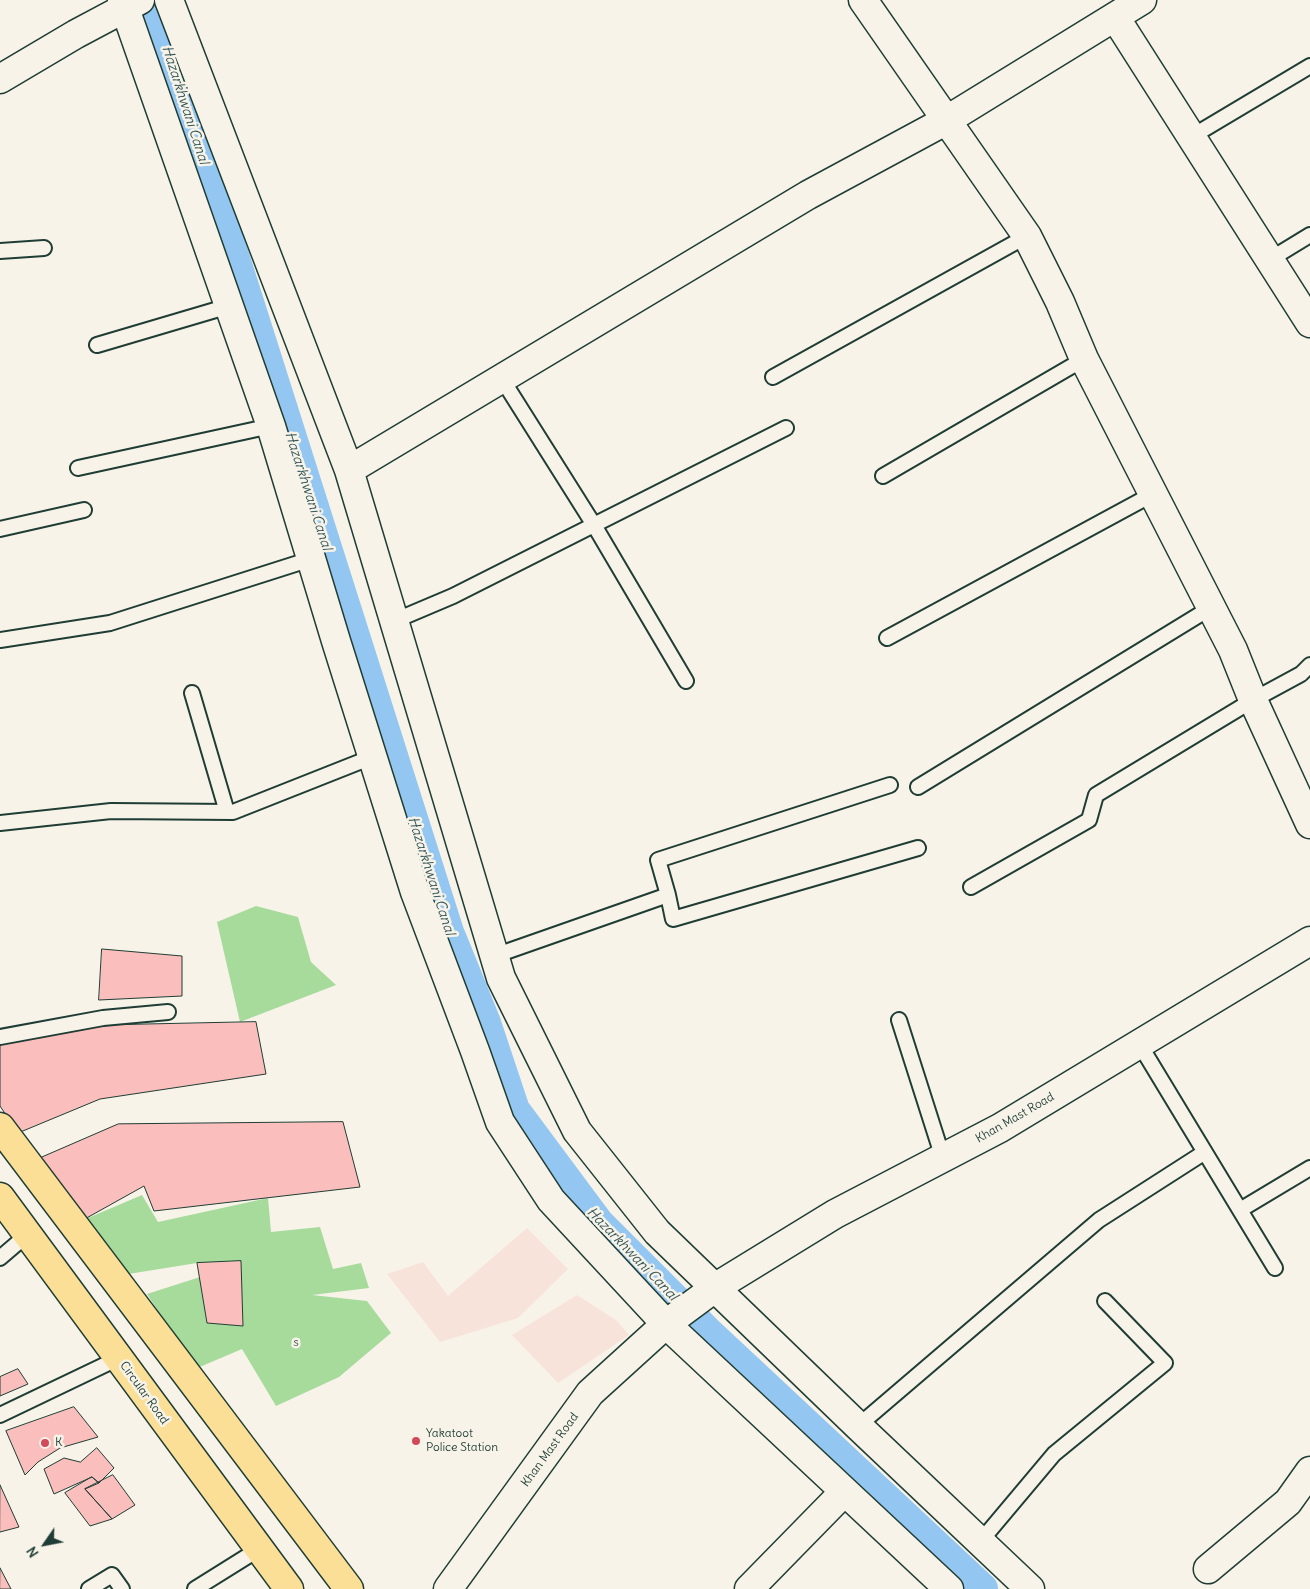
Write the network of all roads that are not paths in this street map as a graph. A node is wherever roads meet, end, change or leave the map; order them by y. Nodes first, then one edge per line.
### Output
1 (169, 0) edge
2 (863, 0) edge
3 (1142, 0) edge
4 (129, 3) edge
5 (1115, 17) junction
6 (1310, 66) edge
7 (0, 79) edge
8 (948, 120) junction
9 (1191, 137) junction
10 (1310, 235) edge
11 (1027, 236) junction
12 (44, 248) dead end
13 (0, 251) edge
14 (1269, 260) junction
15 (229, 306) junction
16 (1310, 323) edge
17 (98, 345) dead end
18 (1084, 359) junction
19 (773, 377) dead end
20 (502, 379) junction
21 (271, 426) junction
22 (786, 428) dead end
23 (78, 468) dead end
24 (348, 470) junction
25 (883, 476) dead end
26 (1153, 494) junction
27 (84, 510) dead end
28 (594, 525) junction
29 (0, 529) edge
30 (311, 559) junction
31 (1212, 607) junction
32 (394, 621) junction
33 (887, 638) dead end
34 (0, 640) edge
35 (1310, 665) edge
36 (686, 681) dead end
37 (192, 693) dead end
38 (1253, 700) junction
39 (372, 757) junction
40 (890, 784) dead end
41 (918, 787) dead end
42 (227, 812) junction
43 (0, 823) edge
44 (1310, 824) edge
45 (918, 848) dead end
46 (971, 887) dead end
47 (668, 895) junction
48 (1310, 941) edge
49 (494, 956) junction
50 (168, 1012) dead end
51 (899, 1020) dead end
52 (0, 1037) edge
53 (1140, 1045) junction
54 (0, 1127) edge
55 (1205, 1152) junction
56 (943, 1158) junction
57 (1310, 1168) edge
58 (0, 1197) edge
59 (1240, 1210) junction
60 (28, 1234) junction
61 (0, 1258) edge
62 (1275, 1268) dead end
63 (716, 1287) junction
64 (1105, 1302) dead end
65 (666, 1324) junction
66 (119, 1358) junction
67 (0, 1415) edge
68 (858, 1426) junction
69 (1310, 1471) edge
70 (844, 1492) junction
71 (980, 1542) junction
72 (259, 1549) junction
73 (1208, 1569) dead end
74 (940, 1586) edge
75 (89, 1589) edge
76 (122, 1589) edge
77 (195, 1589) edge
78 (289, 1589) edge
79 (349, 1589) edge
80 (448, 1589) edge
81 (749, 1589) edge
82 (1030, 1589) edge

1 - 24 street
2 - 8 street
3 - 5 street
4 - 7 street
4 - 15 street
5 - 8 street
5 - 9 street
6 - 9 lane
8 - 11 street
8 - 20 street
9 - 14 street
10 - 14 lane
11 - 18 street
11 - 19 lane
12 - 13 lane
14 - 16 street
15 - 17 lane
15 - 21 street
18 - 25 lane
18 - 26 street
20 - 24 street
20 - 28 lane
21 - 23 lane
21 - 30 street
22 - 28 lane
24 - 32 street
26 - 31 street
26 - 33 lane
27 - 29 lane
28 - 32 lane
28 - 36 lane
30 - 34 lane
30 - 39 street
31 - 38 street
31 - 41 lane
32 - 49 street
35 - 38 lane
37 - 42 lane
38 - 44 street
38 - 46 lane
39 - 42 lane
39 - 65 street
40 - 47 lane
42 - 43 lane
45 - 47 lane
47 - 49 lane
48 - 53 street, Khan Mast Road
49 - 63 street
50 - 52 lane
51 - 56 lane
53 - 55 lane
53 - 56 street, Khan Mast Road
54 - 79 main road
55 - 59 lane
55 - 68 lane
56 - 63 street, Khan Mast Road
57 - 59 lane
58 - 60 main road, Circular Road
59 - 62 lane
60 - 61 lane
60 - 66 main road, Circular Road
63 - 65 street, Khan Mast Road
63 - 68 street
64 - 71 lane
65 - 70 street
65 - 80 street, Khan Mast Road
66 - 67 lane
66 - 72 main road, Circular Road
68 - 71 street
69 - 73 street
70 - 74 street
70 - 81 street
71 - 82 street
72 - 77 lane
72 - 78 main road, Circular Road
75 - 76 lane

